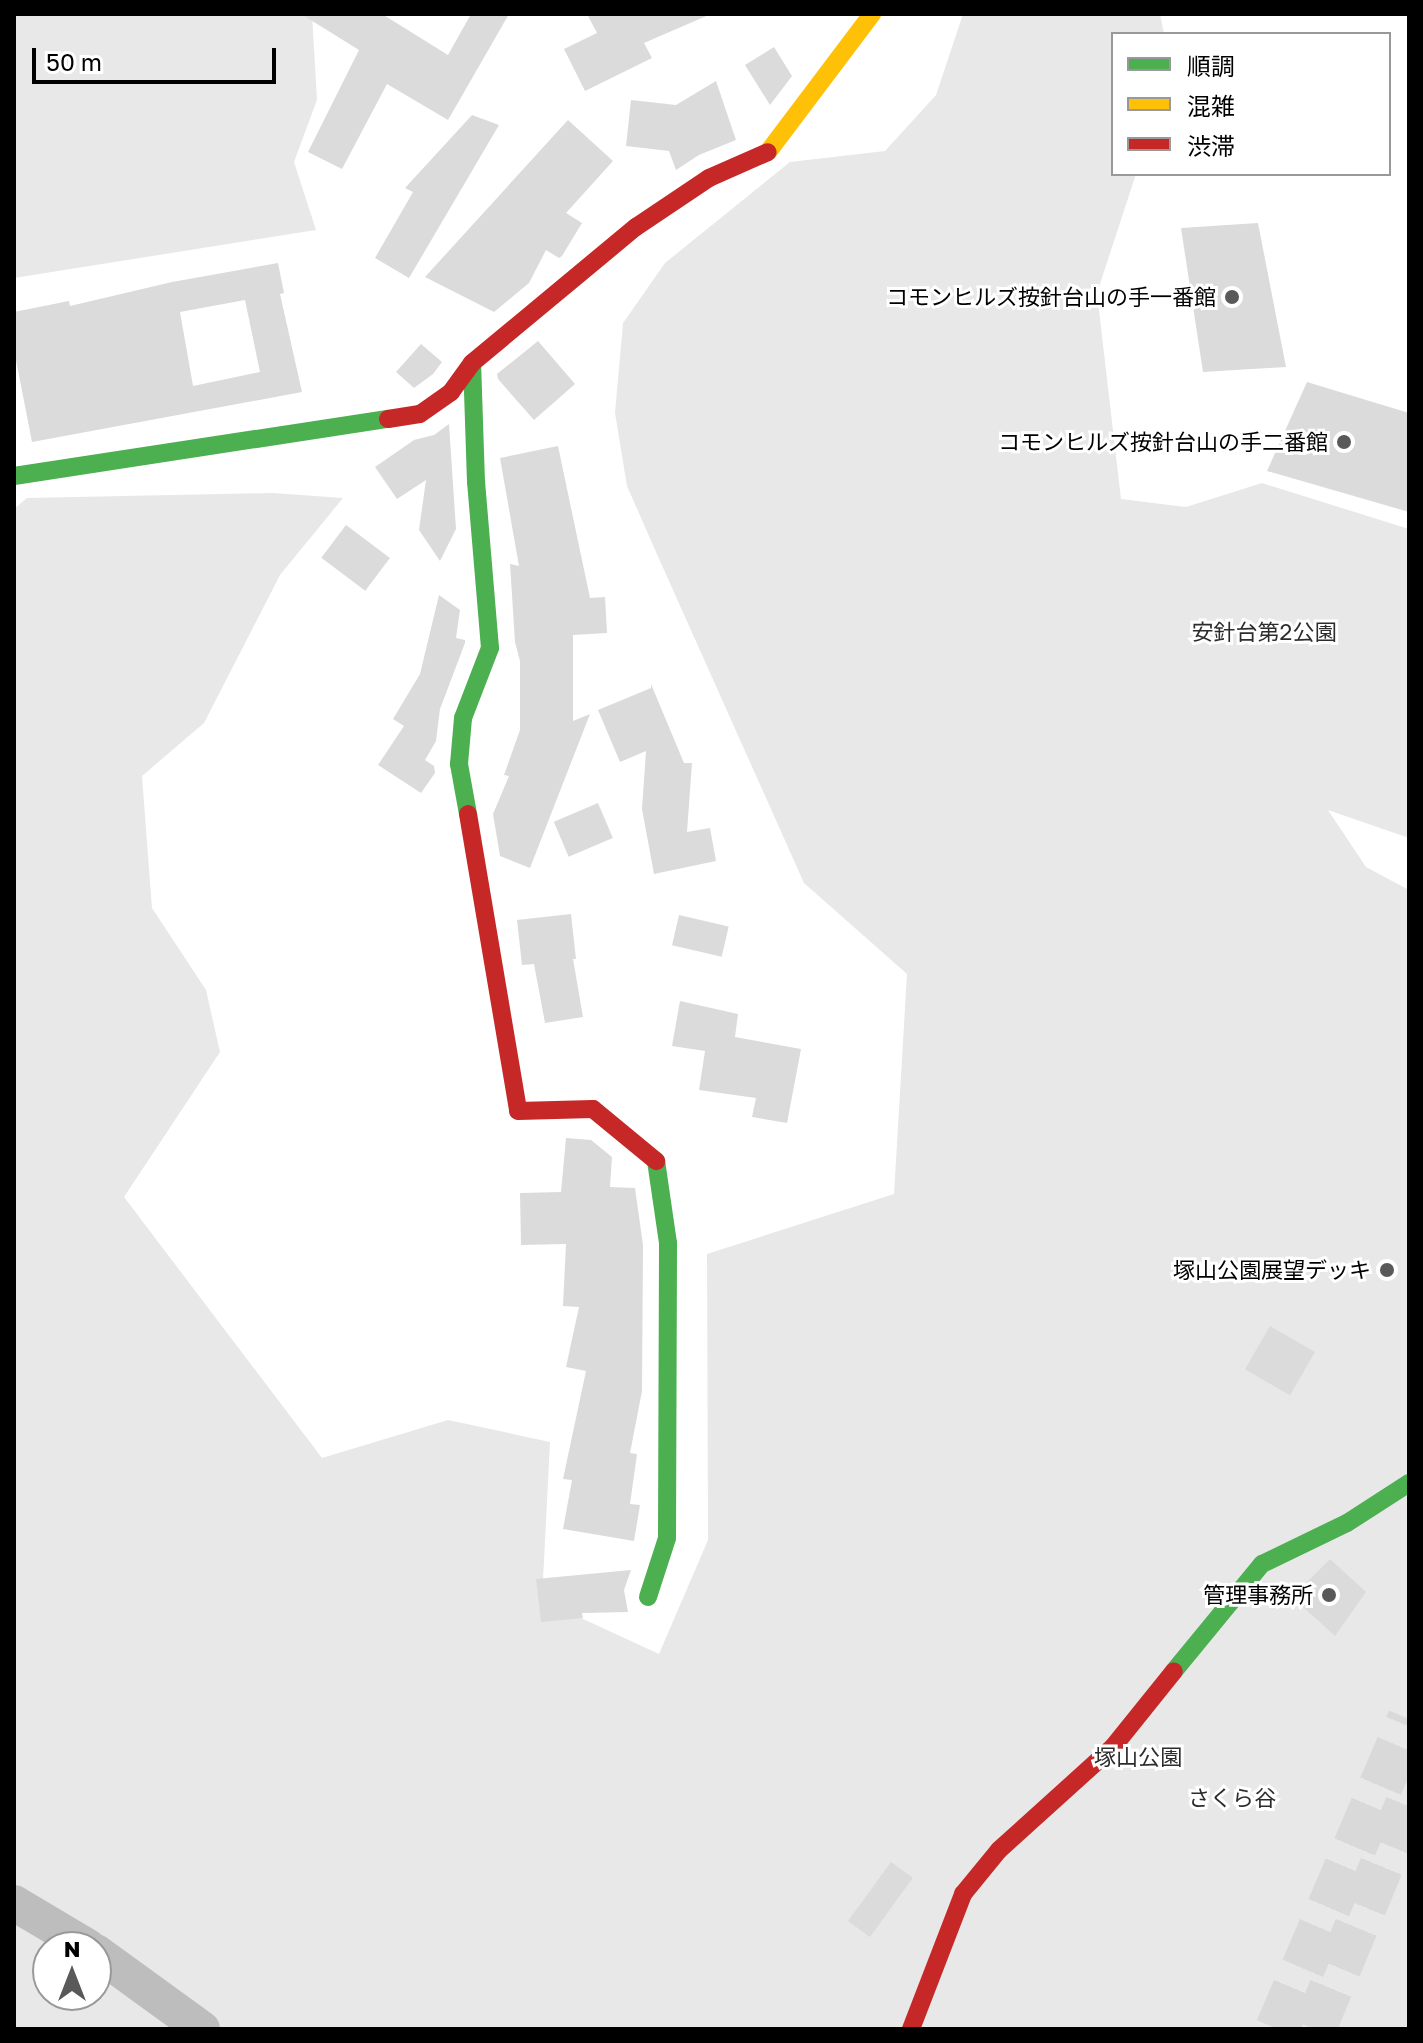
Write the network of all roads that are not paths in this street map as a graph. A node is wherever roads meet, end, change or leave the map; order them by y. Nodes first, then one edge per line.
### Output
1 (872, 14) edge
2 (472, 363) junction
3 (14, 476) edge
4 (1409, 1483) edge
5 (648, 1597) dead end
6 (14, 1903) edge
7 (61, 1931) edge
8 (112, 1964) edge
9 (202, 2029) edge
10 (911, 2029) edge

1 - 2 street
2 - 3 street
2 - 5 street
4 - 10 street
6 - 7 street
8 - 9 street

